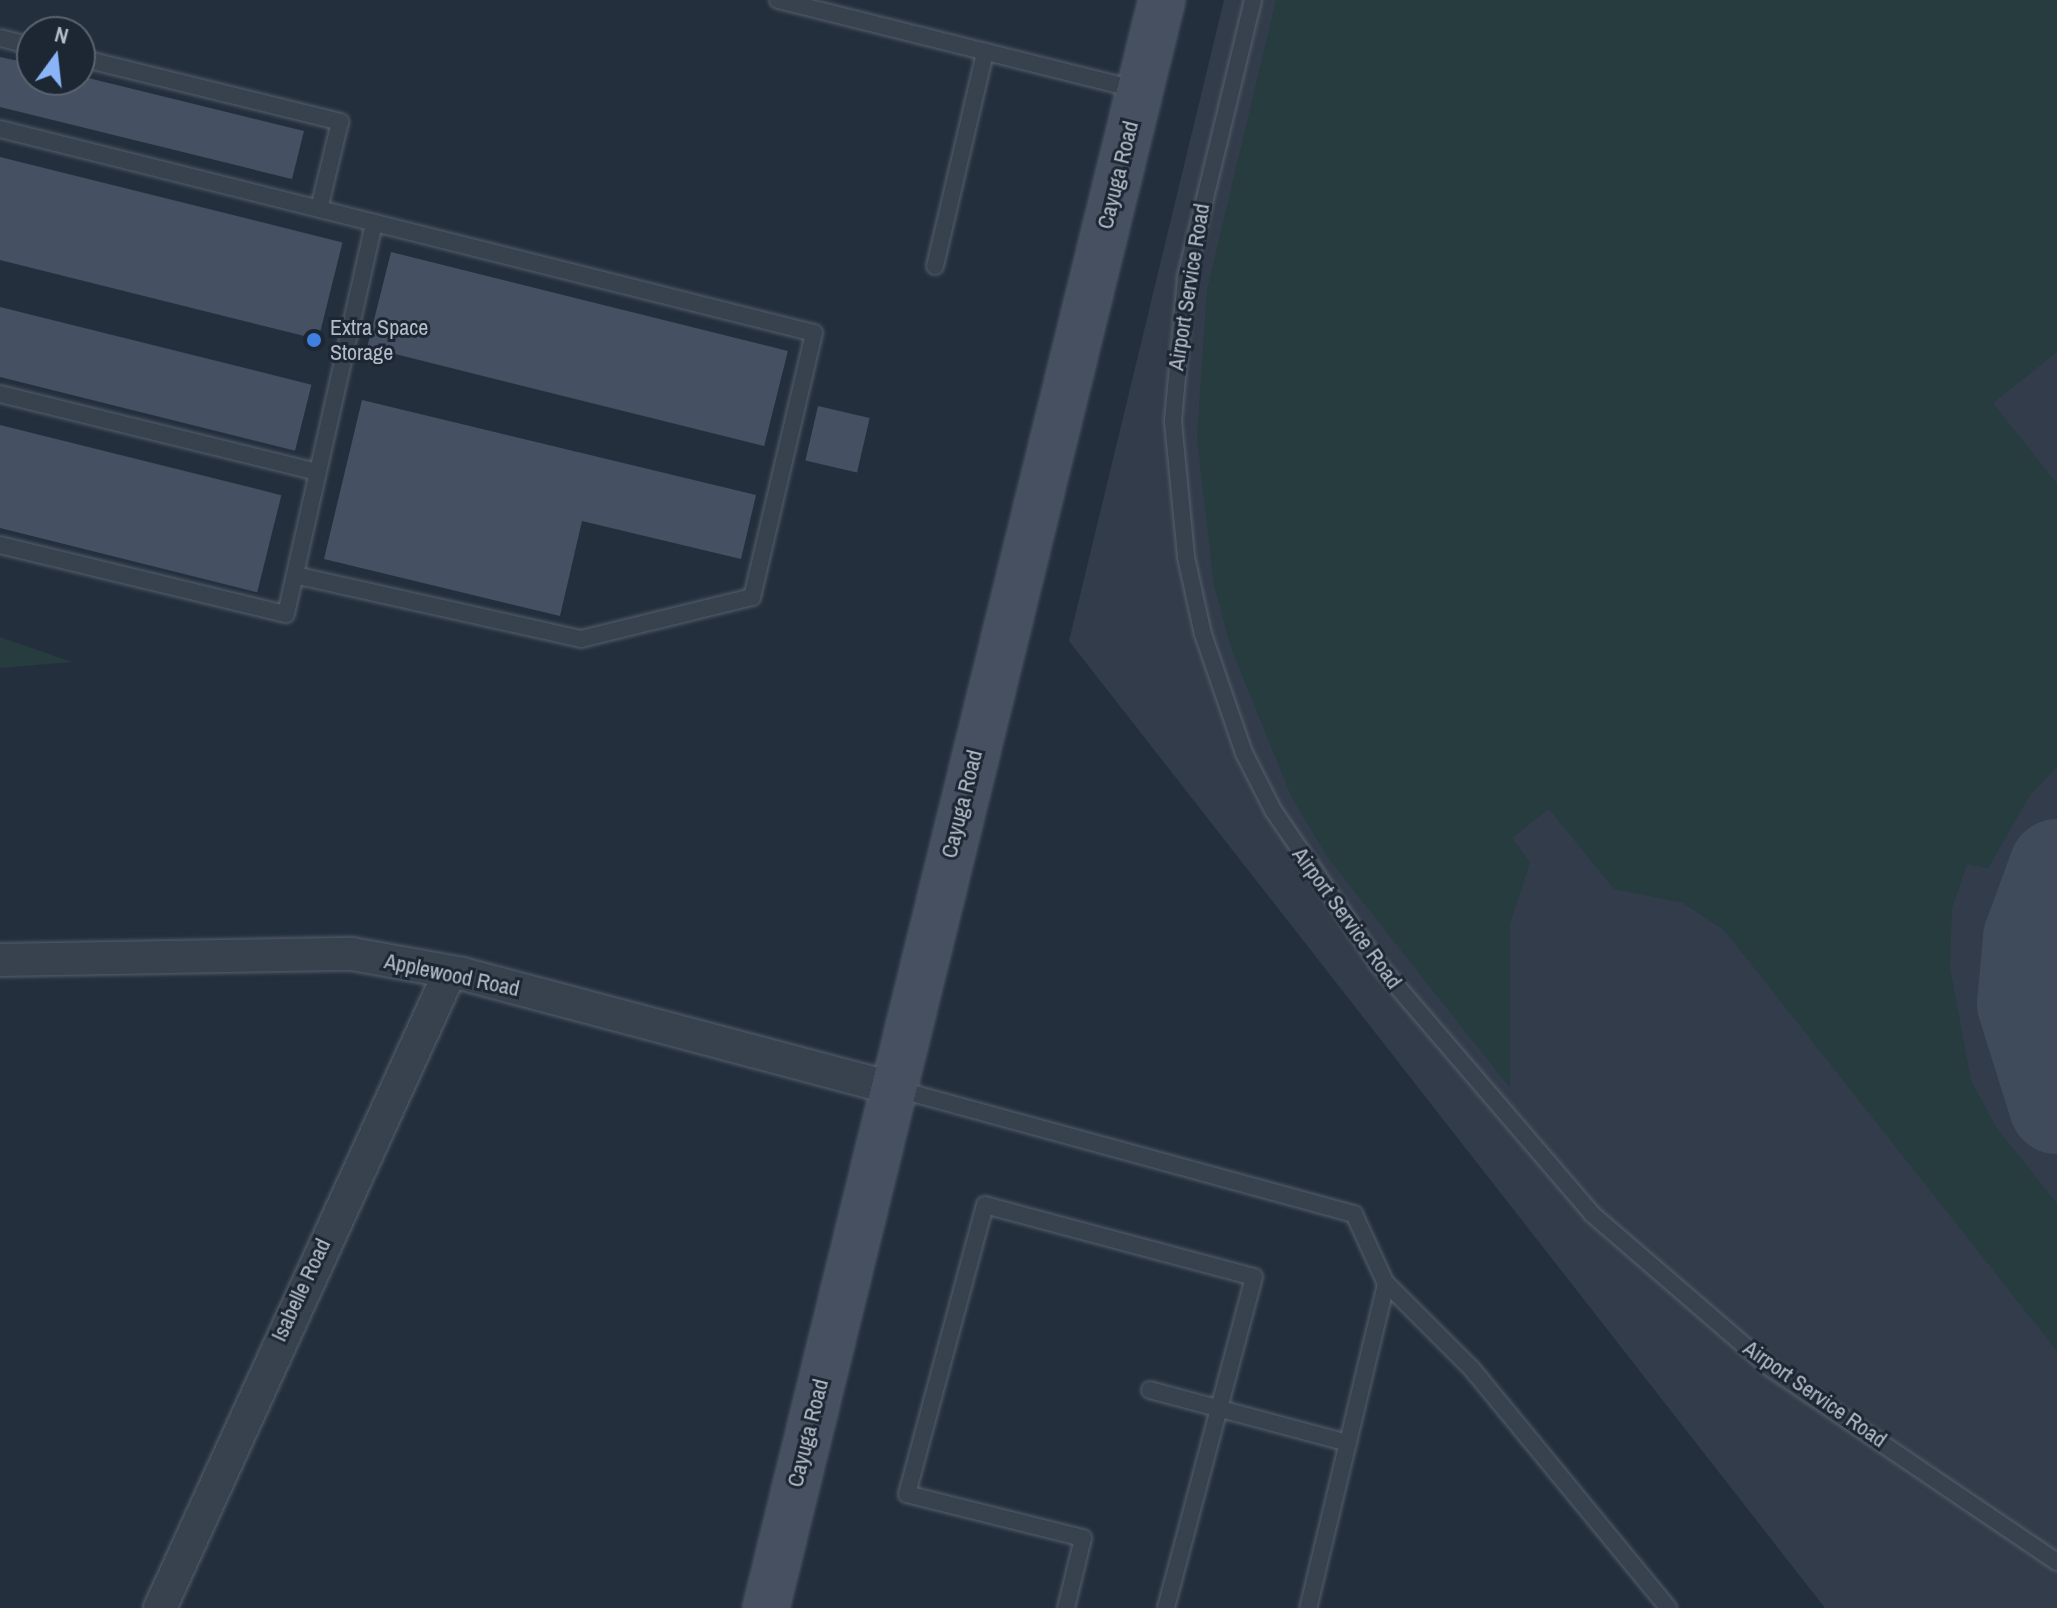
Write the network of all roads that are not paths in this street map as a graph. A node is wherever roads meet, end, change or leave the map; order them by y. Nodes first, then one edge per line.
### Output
1 (778, 0) edge
2 (1162, 0) edge
3 (1253, 0) edge
4 (985, 52) junction
5 (96, 62) edge
6 (1139, 91) junction
7 (0, 129) edge
8 (319, 209) junction
9 (374, 223) junction
10 (935, 266) dead end
11 (0, 394) edge
12 (318, 472) junction
13 (0, 545) edge
14 (295, 575) junction
15 (0, 960) edge
16 (449, 974) junction
17 (892, 1088) junction
18 (1385, 1282) junction
19 (1150, 1390) dead end
20 (1221, 1409) junction
21 (1348, 1443) junction
22 (2057, 1562) edge
23 (160, 1608) edge
24 (766, 1608) edge
25 (1066, 1608) edge
26 (1166, 1608) edge
27 (1308, 1608) edge
28 (1668, 1608) edge

1 - 4 lane
2 - 6 main road, Cayuga Road
3 - 22 lane, Airport Service Road
4 - 6 lane
4 - 10 lane
5 - 8 lane
6 - 17 main road, Cayuga Road
7 - 8 lane
8 - 9 lane
9 - 12 lane
9 - 14 lane
11 - 12 lane
12 - 14 lane
13 - 14 lane
15 - 16 street, Applewood Road
16 - 17 street, Applewood Road
16 - 23 street, Isabelle Road
17 - 18 lane
17 - 24 main road, Cayuga Road
18 - 21 lane
18 - 28 lane
19 - 20 lane
20 - 21 lane
20 - 25 lane
20 - 26 lane
21 - 27 lane

